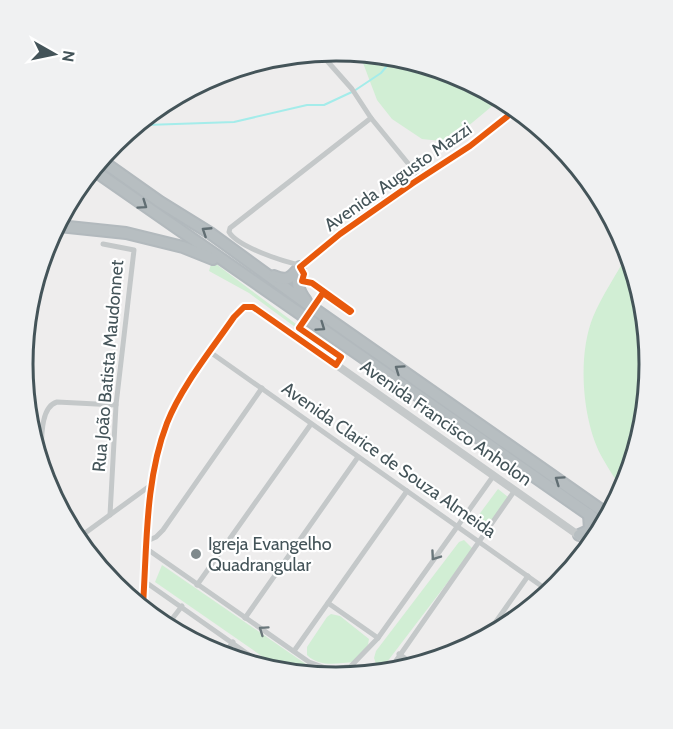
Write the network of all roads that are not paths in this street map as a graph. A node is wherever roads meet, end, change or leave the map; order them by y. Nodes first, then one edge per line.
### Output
1 (328, 61) edge
2 (509, 115) edge
3 (371, 118) junction
4 (107, 165) edge
5 (100, 175) edge
6 (420, 178) junction
7 (66, 227) edge
8 (104, 244) dead end
9 (229, 264) junction
10 (253, 264) junction
11 (302, 266) junction
12 (309, 306) junction
13 (210, 352) junction
14 (261, 388) junction
15 (116, 405) junction
16 (310, 424) junction
17 (43, 441) edge
18 (358, 457) junction
19 (494, 475) junction
20 (151, 486) junction
21 (515, 490) junction
22 (407, 491) junction
23 (602, 511) edge
24 (110, 514) junction
25 (589, 514) junction
26 (597, 520) edge
27 (457, 526) junction
28 (84, 533) edge
29 (584, 539) edge
30 (479, 541) junction
31 (147, 545) junction
32 (528, 576) junction
33 (144, 581) junction
34 (197, 585) junction
35 (543, 587) edge
36 (143, 598) edge
37 (328, 603) junction
38 (182, 606) junction
39 (245, 618) junction
40 (172, 619) edge
41 (497, 622) edge
42 (378, 638) junction
43 (233, 642) junction
44 (229, 648) edge
45 (294, 651) junction
46 (399, 654) junction
47 (250, 656) edge
48 (407, 660) edge
49 (394, 662) edge
50 (351, 666) junction
51 (324, 667) edge
52 (354, 667) edge
53 (343, 668) edge

1 - 3 street
2 - 6 street, Avenida Augusto Mazzi
3 - 6 street
3 - 11 street
10 -> 4 highway
5 -> 9 highway
6 - 11 street, Avenida Augusto Mazzi
7 - 9 highway
8 - 15 street, Rua João Batista Maudonnet
9 -> 25 highway
10 - 11 highway
10 - 12 highway
11 - 12 highway
23 -> 12 highway
13 - 14 street, Avenida Clarice de Souza Almeida
13 - 19 street, Avenida Francisco Anholon
13 - 20 street
14 - 16 street, Avenida Clarice de Souza Almeida
14 - 31 street
15 - 17 street
15 - 24 street, Rua João Batista Maudonnet
16 - 18 street, Avenida Clarice de Souza Almeida
16 - 34 street
18 - 22 street, Avenida Clarice de Souza Almeida
18 - 39 street
19 - 21 street, Avenida Francisco Anholon
19 - 27 street
20 - 24 street
20 - 31 street
21 - 29 street, Avenida Francisco Anholon
21 - 30 street
22 - 27 street, Avenida Clarice de Souza Almeida
22 - 37 street
24 - 28 street
25 - 26 highway
25 - 29 highway
27 - 30 street, Avenida Clarice de Souza Almeida
27 -> 42 street
30 - 32 street, Avenida Clarice de Souza Almeida
30 - 46 street
31 - 33 street
31 - 34 street
32 - 35 street, Avenida Clarice de Souza Almeida
32 - 41 street
33 - 36 street
33 - 38 street
34 - 39 street
37 - 42 street
37 - 45 street
38 - 40 street
38 - 43 street
45 -> 39 street
42 - 50 street
43 - 44 street
43 - 47 street
45 - 51 street
46 - 48 street
46 - 49 street
50 - 52 street
50 - 53 street

